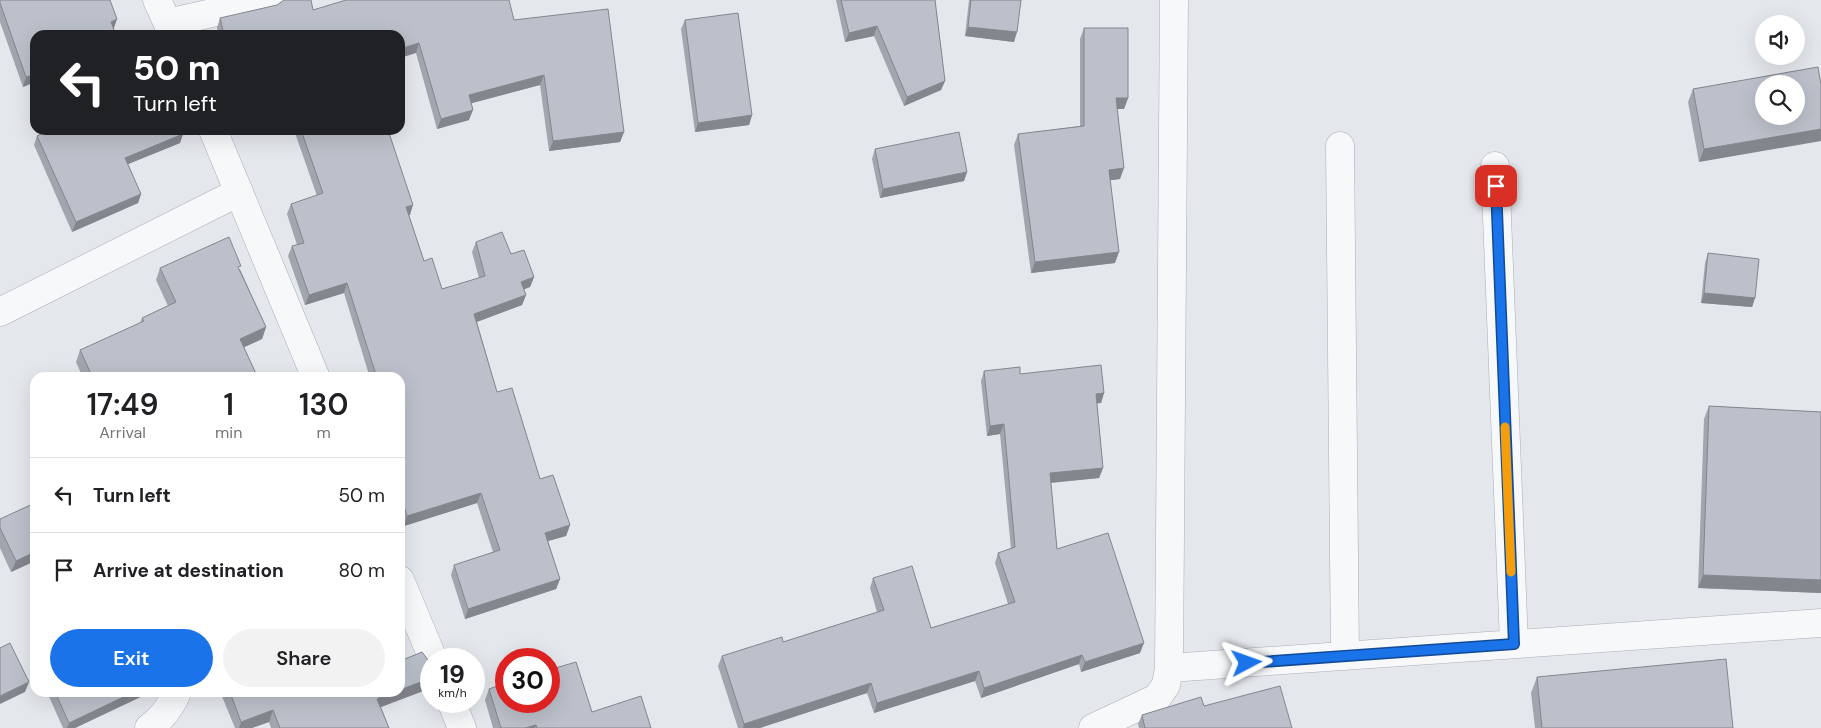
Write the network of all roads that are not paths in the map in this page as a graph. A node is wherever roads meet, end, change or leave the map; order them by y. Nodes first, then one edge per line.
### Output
1 (269, 0) edge
2 (1174, 0) edge
3 (166, 19) edge
4 (215, 135) edge
5 (1340, 146) dead end
6 (1495, 166) dead end
7 (239, 192) junction
8 (0, 312) edge
9 (314, 372) edge
10 (405, 597) edge
11 (1821, 623) edge
12 (1514, 644) junction
13 (428, 648) edge
14 (1345, 656) junction
15 (1169, 668) junction
16 (175, 697) edge
17 (456, 713) edge
18 (149, 728) edge
19 (462, 728) edge
20 (1093, 728) edge

1 - 3 street
2 - 15 street
4 - 7 street
5 - 14 street
6 - 12 street
7 - 8 street
7 - 9 street
10 - 13 street
11 - 12 street
12 - 14 street
14 - 15 street
15 - 20 street
16 - 18 street
17 - 19 street

